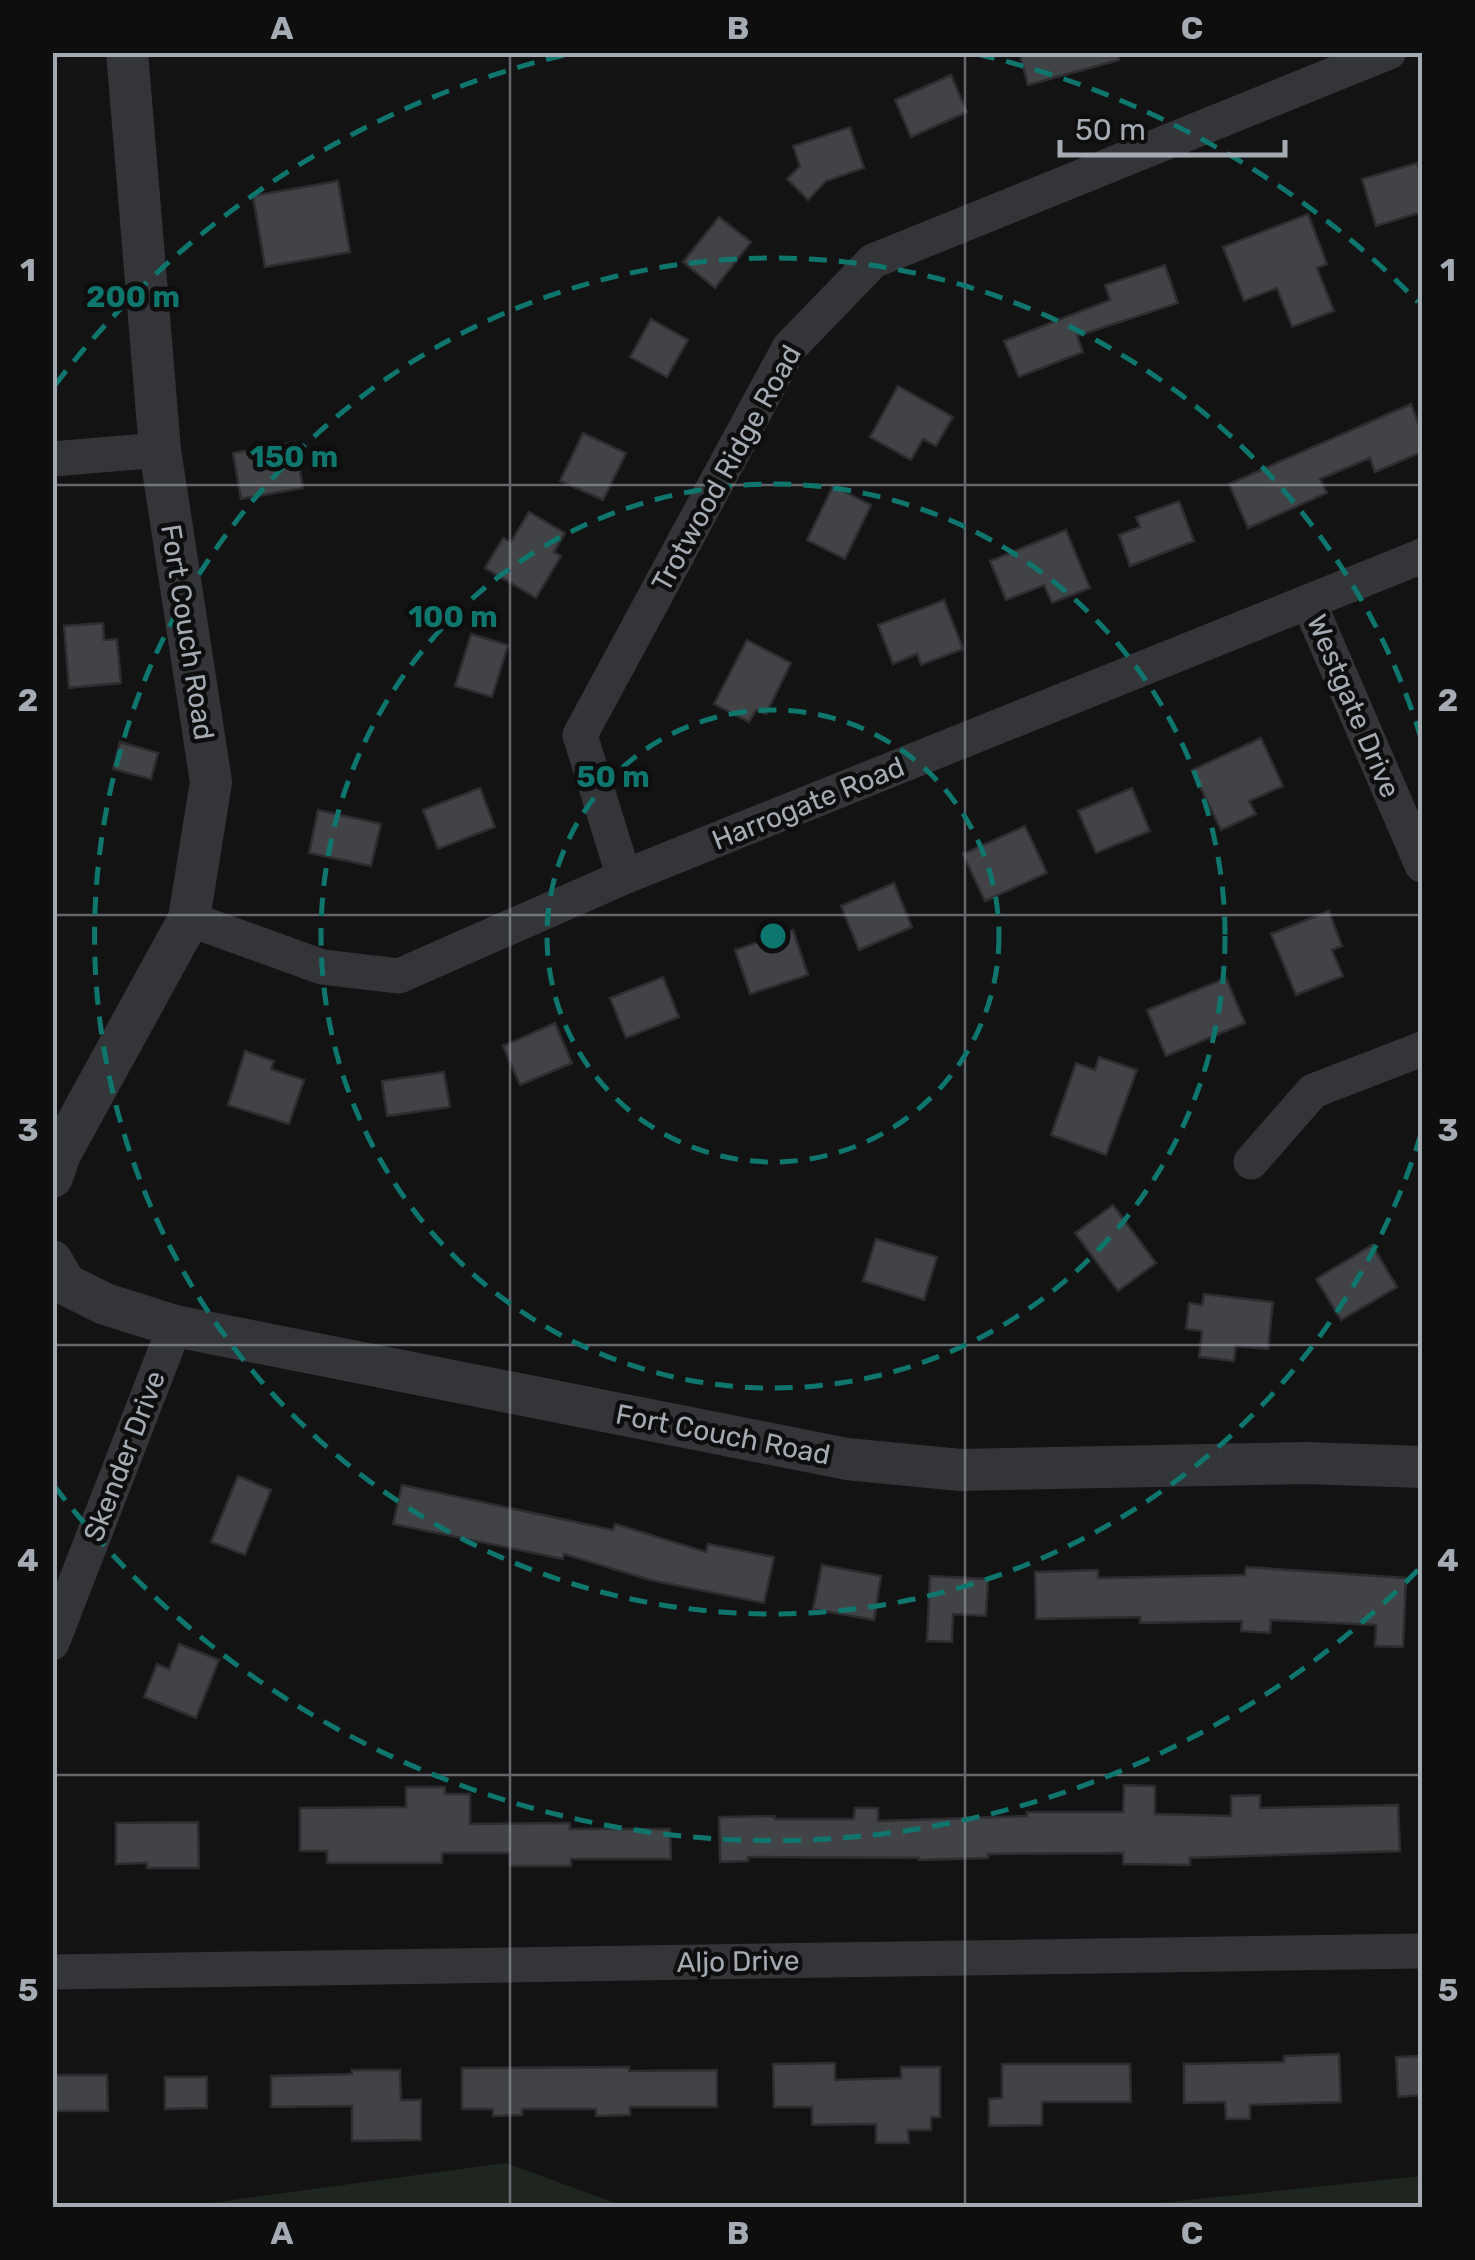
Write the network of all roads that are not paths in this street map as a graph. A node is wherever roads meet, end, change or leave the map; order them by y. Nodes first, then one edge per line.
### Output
1 (127, 52) edge
2 (1389, 52) edge
3 (160, 450) junction
4 (52, 459) edge
5 (1422, 556) edge
6 (1309, 603) junction
7 (1422, 865) edge
8 (624, 877) junction
9 (189, 919) junction
10 (1422, 1049) edge
11 (1251, 1162) dead end
12 (52, 1177) edge
13 (52, 1262) edge
14 (174, 1326) junction
15 (1422, 1467) edge
16 (52, 1643) edge
17 (1422, 1951) edge
18 (52, 1972) edge

1 - 3 street, Fort Couch Road
2 - 8 street, Trotwood Ridge Road
3 - 4 street
3 - 9 street, Fort Couch Road
5 - 6 street, Harrogate Road
6 - 7 street, Westgate Drive
6 - 8 street, Harrogate Road
8 - 9 street, Harrogate Road
9 - 12 street, Fort Couch Road
10 - 11 street
13 - 14 street, Fort Couch Road
14 - 15 street, Fort Couch Road
14 - 16 street, Skender Drive
17 - 18 street, Aljo Drive

